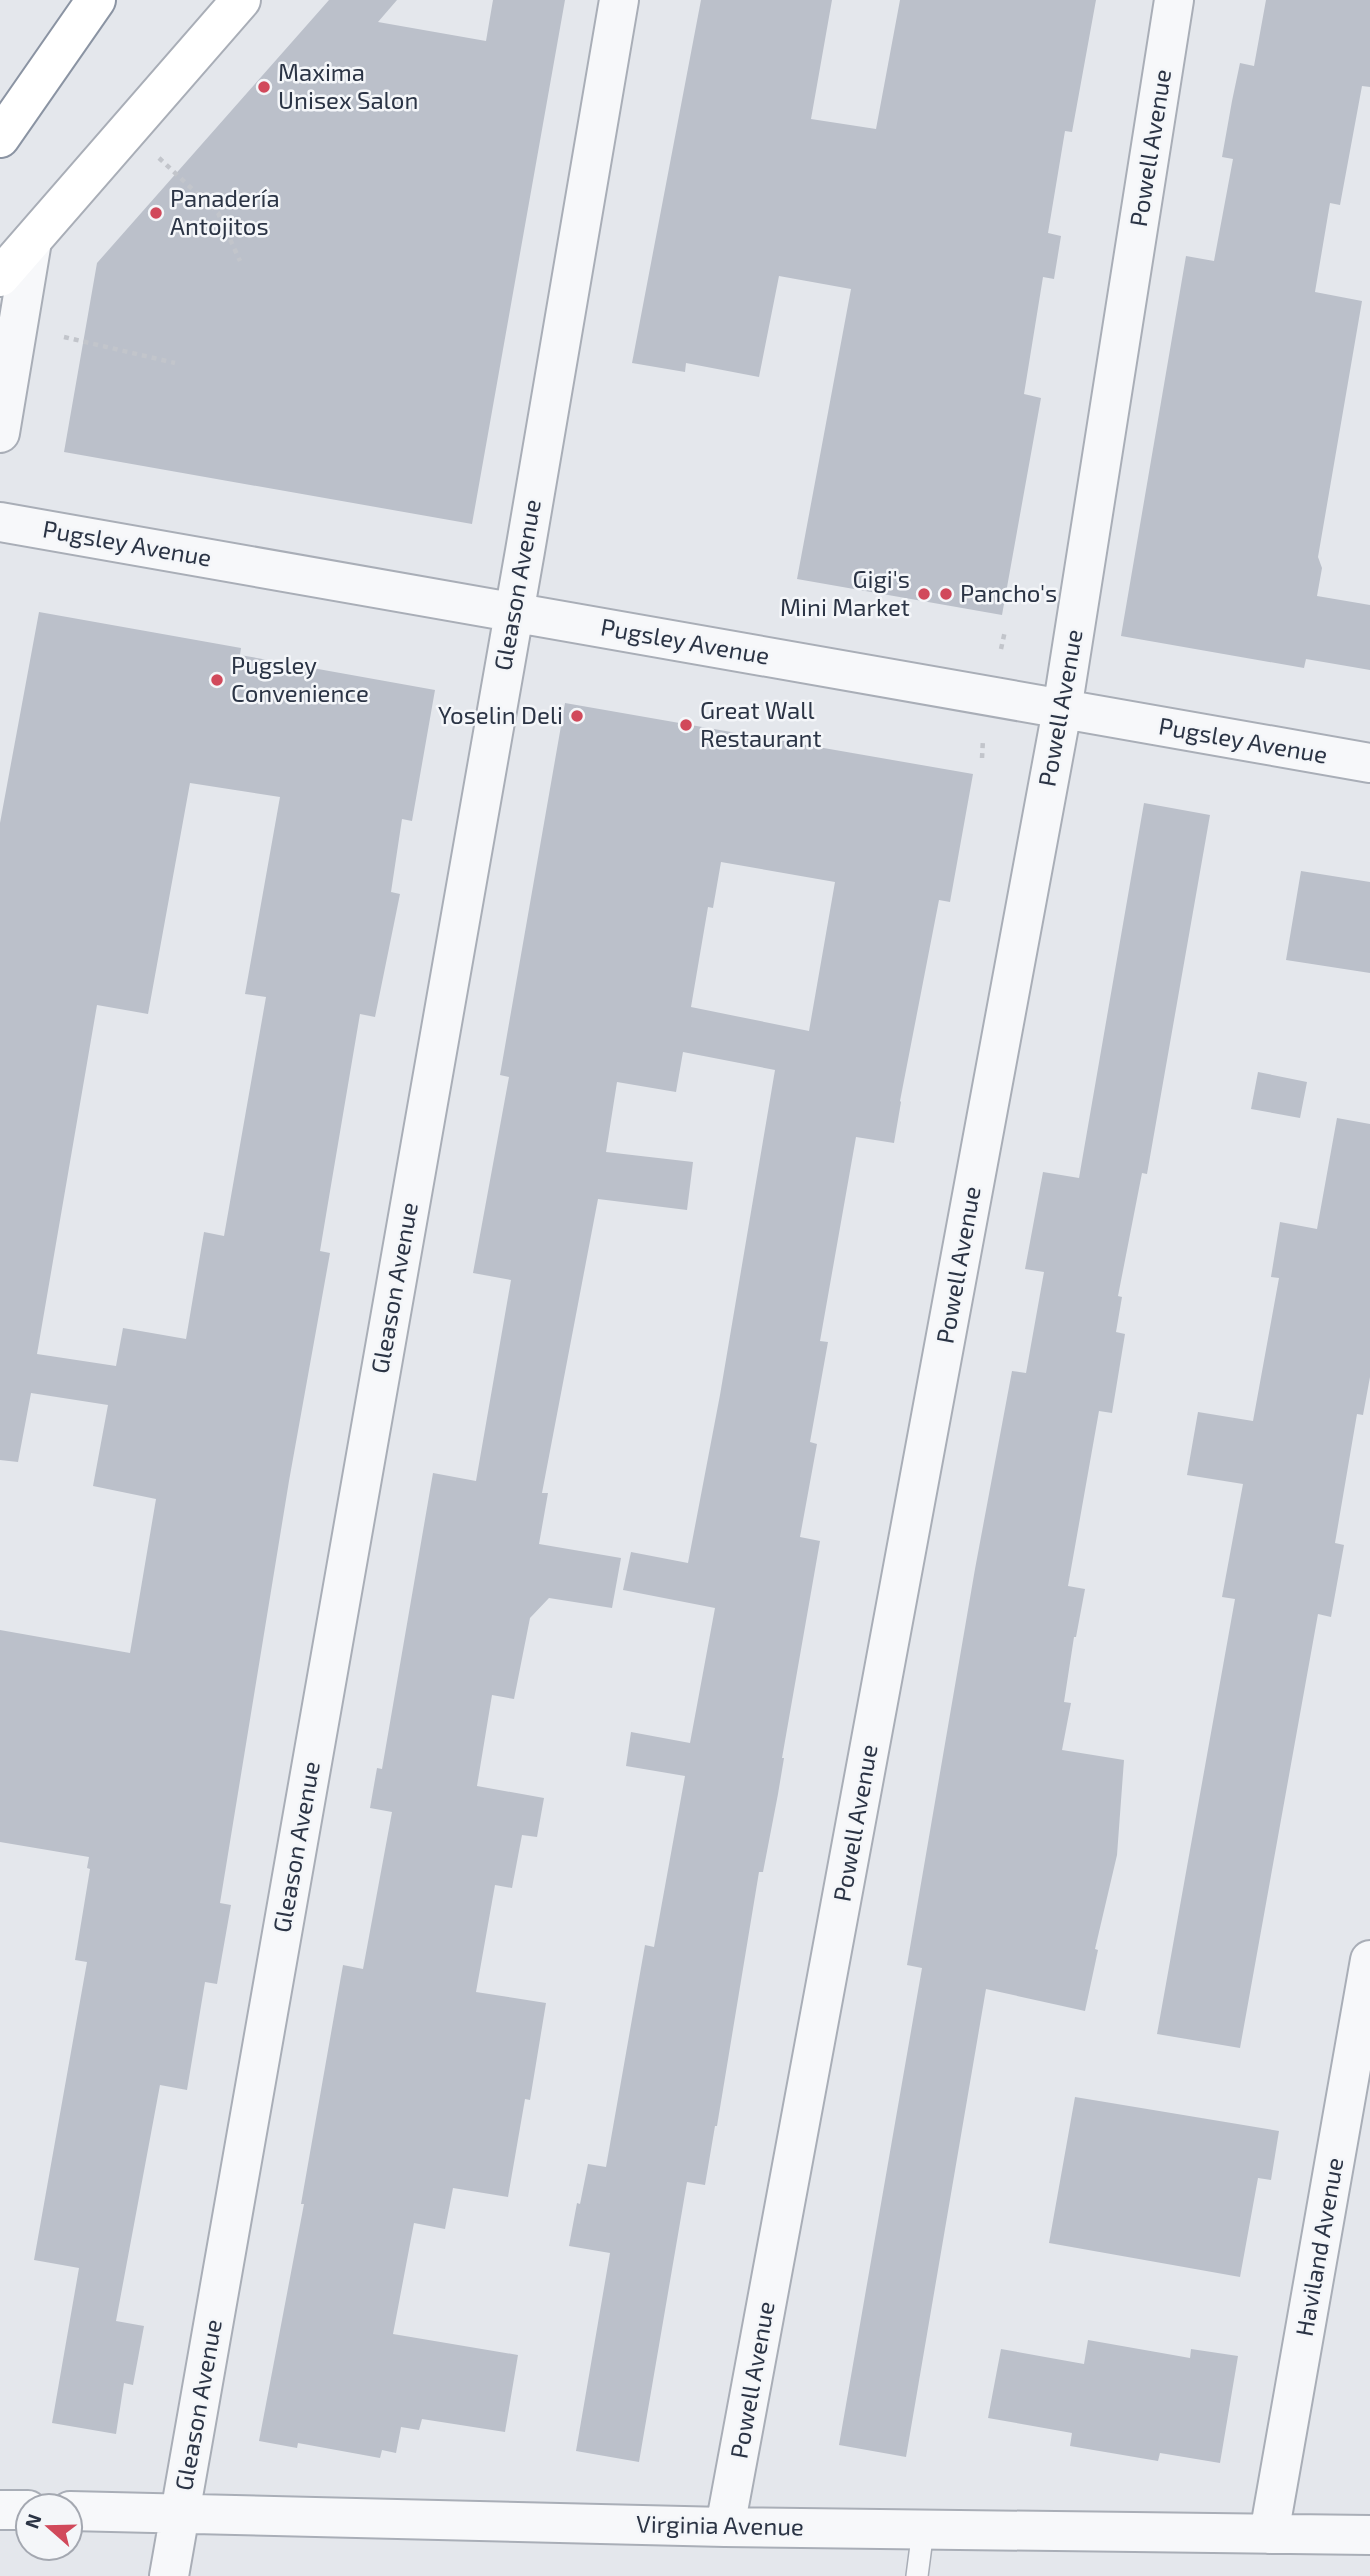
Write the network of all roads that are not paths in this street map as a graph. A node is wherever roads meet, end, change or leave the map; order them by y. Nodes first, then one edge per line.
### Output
1 (79, 0) edge
2 (96, 0) edge
3 (241, 0) edge
4 (619, 0) edge
5 (1174, 0) edge
6 (0, 90) edge
7 (0, 138) edge
8 (32, 241) junction
9 (0, 277) edge
10 (0, 433) edge
11 (0, 522) edge
12 (514, 611) junction
13 (1062, 710) junction
14 (1370, 763) edge
15 (1370, 1960) edge
16 (84, 2511) edge
17 (180, 2513) junction
18 (725, 2527) junction
19 (923, 2530) junction
20 (1269, 2534) junction
21 (1370, 2535) edge
22 (169, 2576) edge
23 (917, 2576) edge

1 - 6 main road
2 - 7 main road
3 - 8 main road
4 - 12 street, Gleason Avenue
5 - 13 street, Powell Avenue
8 - 9 main road
8 - 10 street
11 - 12 street, Pugsley Avenue
12 - 13 street, Pugsley Avenue
12 - 17 street, Gleason Avenue
13 - 14 street, Pugsley Avenue
13 - 18 street, Powell Avenue
15 - 20 street, Haviland Avenue
16 - 17 street, Virginia Avenue
17 - 18 street, Virginia Avenue
17 - 22 street, Gleason Avenue
18 - 19 street, Virginia Avenue
19 - 20 street, Virginia Avenue
19 - 23 lane
20 - 21 street, Virginia Avenue

